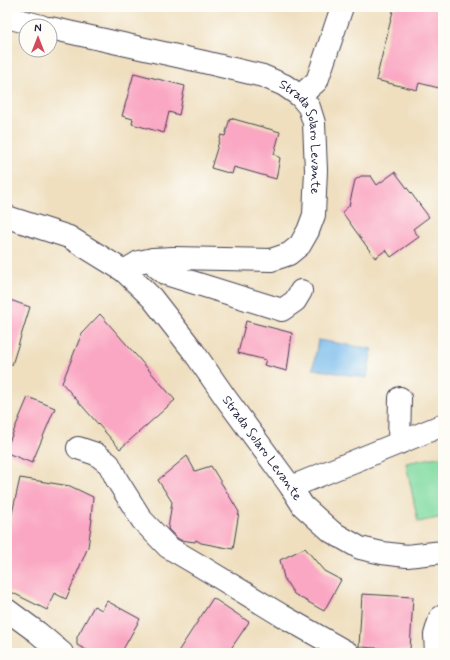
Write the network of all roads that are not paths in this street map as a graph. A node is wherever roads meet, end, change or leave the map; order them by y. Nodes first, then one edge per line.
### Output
1 (342, 7) edge
2 (7, 17) edge
3 (18, 20) edge
4 (58, 30) edge
5 (300, 96) junction
6 (7, 217) edge
7 (153, 259) junction
8 (124, 271) junction
9 (301, 291) dead end
10 (400, 398) dead end
11 (443, 425) edge
12 (399, 443) junction
13 (78, 448) dead end
14 (291, 487) junction
15 (443, 552) edge
16 (7, 610) edge
17 (443, 616) edge
18 (62, 653) edge
19 (348, 653) edge
20 (436, 653) edge

1 - 5 street
2 - 3 street
4 - 5 street, Strada Solaro Levante
5 - 7 street, Strada Solaro Levante
6 - 8 street, Strada Solaro Levante
7 - 8 street, Strada Solaro Levante
7 - 9 street
8 - 14 street, Strada Solaro Levante
10 - 12 street
11 - 12 street
12 - 14 street
13 - 19 street
14 - 15 street, Strada Solaro Levante
16 - 18 street
17 - 20 street

